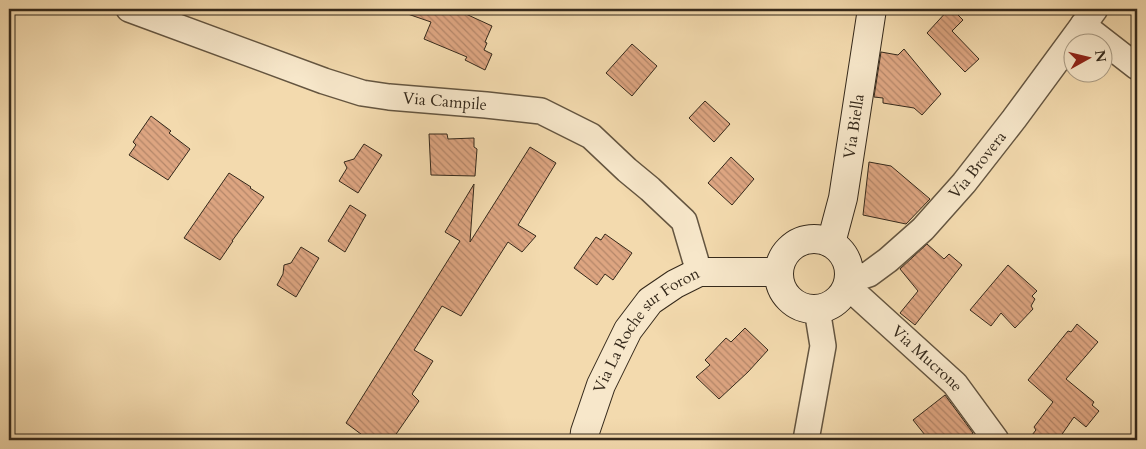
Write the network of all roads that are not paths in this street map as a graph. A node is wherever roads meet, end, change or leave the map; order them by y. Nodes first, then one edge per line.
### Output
1 (129, 9) edge
2 (872, 9) edge
3 (1089, 17) edge
4 (1137, 67) edge
5 (830, 243) junction
6 (698, 272) junction
7 (779, 272) junction
8 (848, 281) junction
9 (817, 309) junction
10 (584, 440) edge
11 (806, 440) edge
12 (996, 440) edge

1 - 6 street, Via Campile
2 - 5 street, Via Biella
3 - 4 street, Via Brovera
3 - 8 street, Via Brovera
5 - 7 street
5 - 8 street
6 - 7 street, Via La Roche sur Foron
6 - 10 street, Via La Roche sur Foron
7 - 9 street
8 - 9 street
8 - 12 street, Via Mucrone
9 - 11 street

